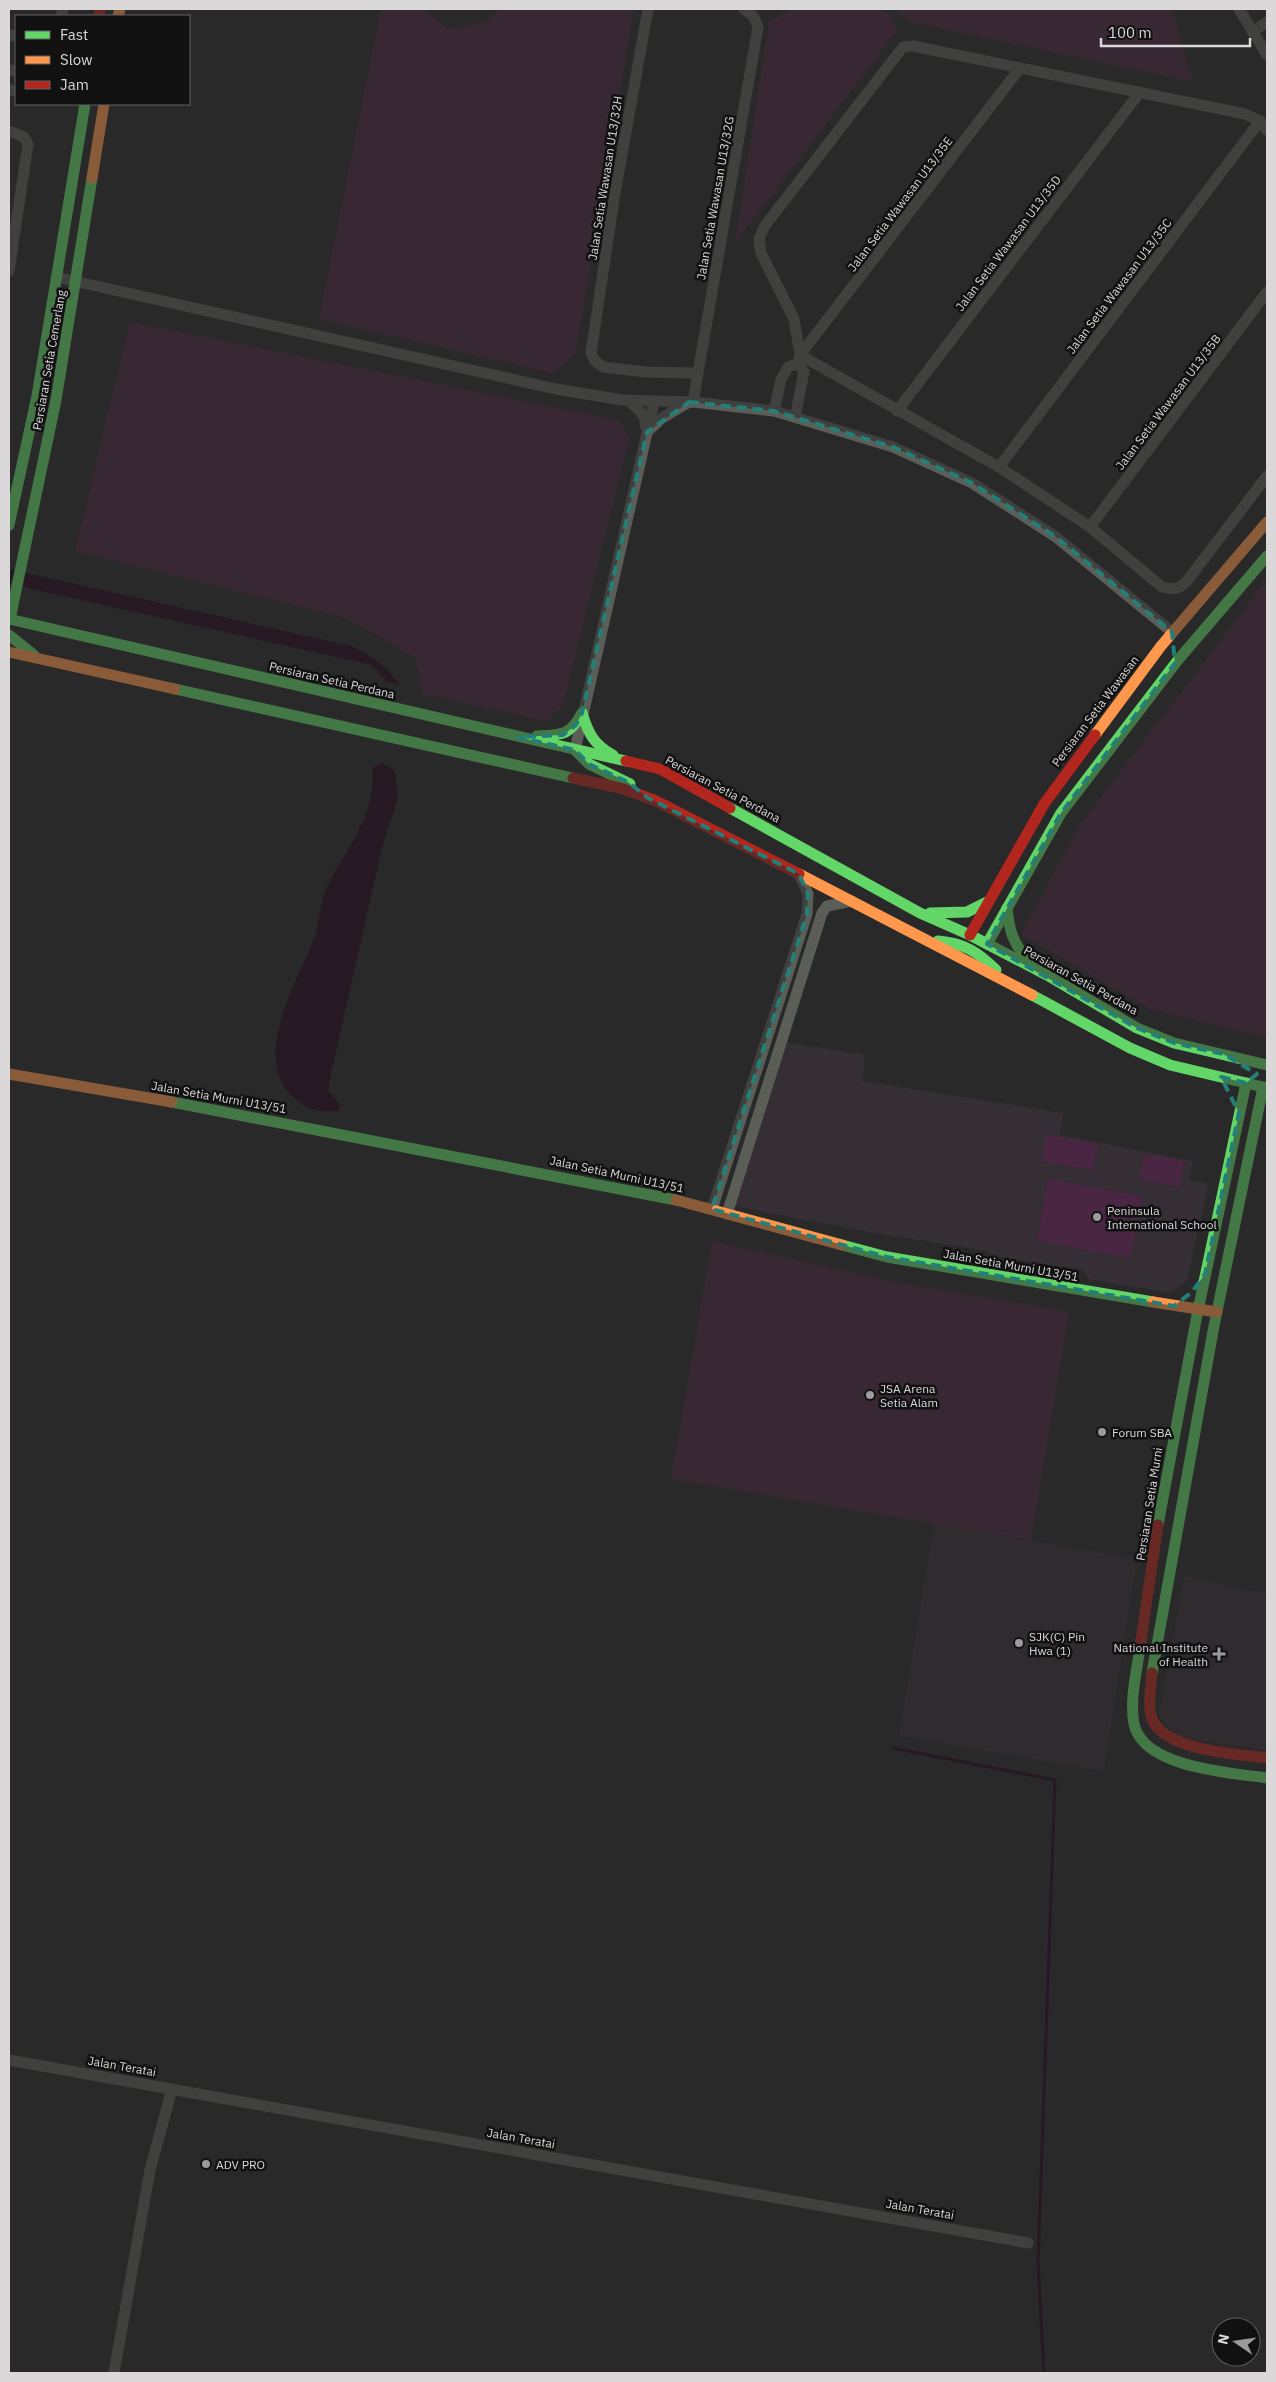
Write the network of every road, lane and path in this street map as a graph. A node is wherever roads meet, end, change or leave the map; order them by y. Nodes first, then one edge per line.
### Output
1 (648, 9) edge
2 (744, 9) edge
3 (1239, 9) edge
4 (1267, 22) edge
5 (1252, 32) junction
6 (1267, 55) edge
7 (1020, 68) junction
8 (1140, 92) junction
9 (75, 105) edge
10 (85, 105) edge
11 (100, 105) edge
12 (82, 118) junction
13 (1264, 126) edge
14 (9, 131) edge
15 (9, 271) edge
16 (56, 277) junction
17 (77, 282) junction
18 (1267, 292) edge
19 (799, 359) junction
20 (697, 373) junction
21 (629, 400) junction
22 (654, 402) junction
23 (691, 402) junction
24 (774, 411) junction
25 (897, 411) junction
26 (795, 417) junction
27 (647, 432) junction
28 (999, 467) junction
29 (1267, 476) edge
30 (1267, 522) edge
31 (9, 525) edge
32 (1090, 527) junction
33 (1267, 556) edge
34 (16, 588) junction
35 (9, 619) edge
36 (55, 629) junction
37 (1172, 632) junction
38 (1201, 633) junction
39 (9, 635) edge
40 (9, 652) edge
41 (40, 659) junction
42 (1175, 663) junction
43 (582, 713) junction
44 (518, 737) junction
45 (575, 750) junction
46 (631, 763) junction
47 (648, 798) junction
48 (798, 874) junction
49 (989, 900) junction
50 (852, 901) junction
51 (1006, 908) junction
52 (920, 913) junction
53 (970, 935) junction
54 (928, 940) junction
55 (987, 944) junction
56 (973, 948) junction
57 (1047, 975) junction
58 (1008, 982) junction
59 (1223, 1054) junction
60 (1267, 1065) edge
61 (1262, 1072) edge
62 (9, 1074) edge
63 (1207, 1074) junction
64 (1246, 1083) junction
65 (1265, 1088) edge
66 (1267, 1105) edge
67 (1239, 1113) junction
68 (1256, 1116) junction
69 (712, 1209) junction
70 (727, 1214) junction
71 (1205, 1274) junction
72 (1174, 1306) junction
73 (1198, 1309) junction
74 (1217, 1312) junction
75 (1192, 1339) junction
76 (1267, 1758) edge
77 (1267, 1778) edge
78 (9, 2060) edge
79 (172, 2089) junction
80 (1028, 2243) dead end
81 (114, 2373) edge

1 - 20 street, Jalan Setia Wawasan U13/32H
2 - 20 street, Jalan Setia Wawasan U13/32G
3 - 5 street
4 - 5 street
5 - 6 street
7 - 8 street
7 - 19 street, Jalan Setia Wawasan U13/35E
7 - 19 street
8 - 13 street
8 - 25 street, Jalan Setia Wawasan U13/35D
9 - 12 street
10 - 12 street, Persiaran Setia Cemerlang
11 - 17 street, Persiaran Setia Cemerlang
12 - 16 street, Persiaran Setia Cemerlang
13 - 28 street, Jalan Setia Wawasan U13/35C
14 - 15 street
16 - 17 street
16 - 31 street, Persiaran Setia Cemerlang
17 - 21 street
17 - 34 street, Persiaran Setia Cemerlang
18 - 32 street, Jalan Setia Wawasan U13/35B
19 - 24 street, Jalan Setia Wawasan U13/35E
19 - 25 street
19 - 26 street
20 - 23 street, Jalan Setia Wawasan U13/32G
21 - 22 street
21 - 27 street
22 - 23 street
22 - 27 street
23 - 24 street
23 - 27 street
24 - 26 street
25 - 28 street
26 - 37 street
27 - 43 street
28 - 32 street
29 - 32 street
30 - 37 street, Persiaran Setia Wawasan
33 - 38 street
34 - 35 street, Persiaran Setia Cemerlang
34 - 36 street
35 - 36 street, Persiaran Setia Perdana
36 - 44 street, Persiaran Setia Perdana
37 - 38 street
37 - 42 street
37 - 49 street, Persiaran Setia Wawasan
38 - 42 street
39 - 41 street
40 - 41 street
41 - 47 street
42 - 51 street
43 - 44 street
43 - 45 street
43 - 46 street
44 - 45 street, Persiaran Setia Perdana
45 - 46 street, Persiaran Setia Perdana
45 - 47 street
46 - 52 street, Persiaran Setia Perdana
47 - 48 street
48 - 50 street
48 - 69 street
49 - 52 street
49 - 53 street, Persiaran Setia Wawasan
50 - 54 street
50 - 70 street
51 - 55 street
51 - 57 street
52 - 53 street, Persiaran Setia Perdana
53 - 55 street, Persiaran Setia Perdana
53 - 56 street
54 - 56 street
54 - 58 street
55 - 56 street
55 - 57 street, Persiaran Setia Perdana
56 - 58 street
57 - 59 street, Persiaran Setia Perdana
58 - 63 street
59 - 60 street, Persiaran Setia Perdana
59 - 61 street
61 - 64 street
61 - 65 street
62 - 69 street, Jalan Setia Murni U13/51
63 - 64 street
63 - 67 street
64 - 65 street
64 - 67 street, Persiaran Setia Murni
65 - 68 street
66 - 68 street
67 - 71 street, Persiaran Setia Murni
68 - 74 street
69 - 70 street, Jalan Setia Murni U13/51
70 - 72 street, Jalan Setia Murni U13/51
71 - 72 street
71 - 73 street, Persiaran Setia Murni
72 - 73 street, Jalan Setia Murni U13/51
72 - 75 street
73 - 74 street, Jalan Setia Murni U13/51
73 - 75 street, Persiaran Setia Murni
74 - 76 street
75 - 77 street, Persiaran Setia Murni
78 - 79 street, Jalan Teratai
79 - 80 street, Jalan Teratai
79 - 81 street

